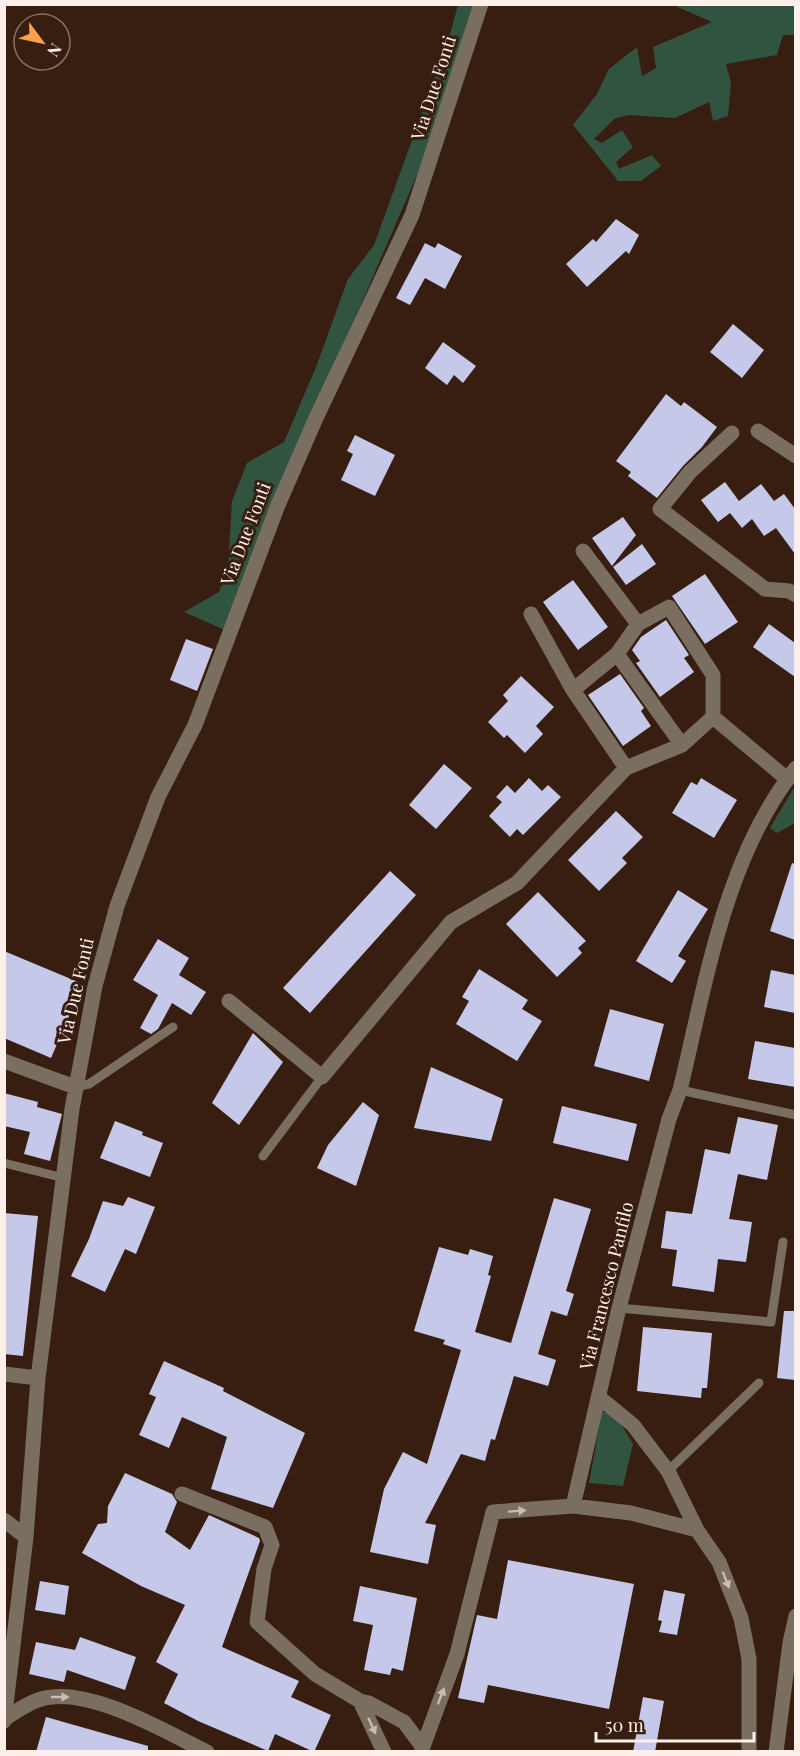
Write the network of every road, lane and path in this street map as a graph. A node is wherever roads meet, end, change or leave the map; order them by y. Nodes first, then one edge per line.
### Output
1 (481, 4) edge
2 (758, 431) dead end
3 (732, 433) dead end
4 (795, 456) edge
5 (583, 551) dead end
6 (795, 595) edge
7 (531, 614) dead end
8 (638, 624) junction
9 (617, 654) junction
10 (573, 690) junction
11 (713, 717) junction
12 (682, 745) junction
13 (626, 768) junction
14 (791, 774) edge
15 (229, 1001) dead end
16 (173, 1027) dead end
17 (4, 1061) edge
18 (322, 1077) junction
19 (75, 1087) junction
20 (680, 1090) junction
21 (795, 1115) edge
22 (263, 1156) dead end
23 (4, 1163) edge
24 (64, 1178) junction
25 (783, 1242) dead end
26 (619, 1308) junction
27 (4, 1374) edge
28 (38, 1378) junction
29 (759, 1383) dead end
30 (600, 1398) junction
31 (668, 1471) junction
32 (183, 1494) dead end
33 (573, 1506) junction
34 (4, 1520) edge
35 (697, 1530) junction
36 (26, 1537) junction
37 (795, 1616) edge
38 (10, 1623) edge
39 (6, 1696) edge
40 (360, 1701) junction
41 (5, 1719) edge
42 (422, 1749) edge
43 (206, 1751) edge
44 (384, 1752) edge
45 (749, 1752) edge
46 (776, 1752) edge

1 - 19 street, Via Due Fonti
2 - 4 street
3 - 6 street
5 - 8 street
7 - 10 street
8 - 9 street
8 - 11 street
9 - 10 street
9 - 12 street
10 - 13 street
11 - 12 street
11 - 14 street
12 - 13 street
13 - 18 street
14 - 20 street, Via Francesco Panfilo
15 - 18 street
16 - 19 lane
17 - 19 street
18 - 22 lane
19 - 24 street, Via Due Fonti
20 - 21 lane
20 - 26 street, Via Francesco Panfilo
23 - 24 lane
24 - 28 street, Via Due Fonti
25 - 26 lane
26 - 30 street, Via Francesco Panfilo
27 - 28 street
28 - 36 street, Via Due Fonti
29 - 31 lane
30 - 31 street
30 - 33 street, Via Francesco Panfilo
31 - 35 street
32 - 40 street
33 - 35 street
42 -> 33 street
34 - 36 street
35 -> 45 street
36 - 38 street, Via Due Fonti
37 - 46 street
38 - 39 street, Via Due Fonti
39 - 41 street, Via Due Fonti
40 - 42 street
40 -> 44 street
41 -> 43 street

